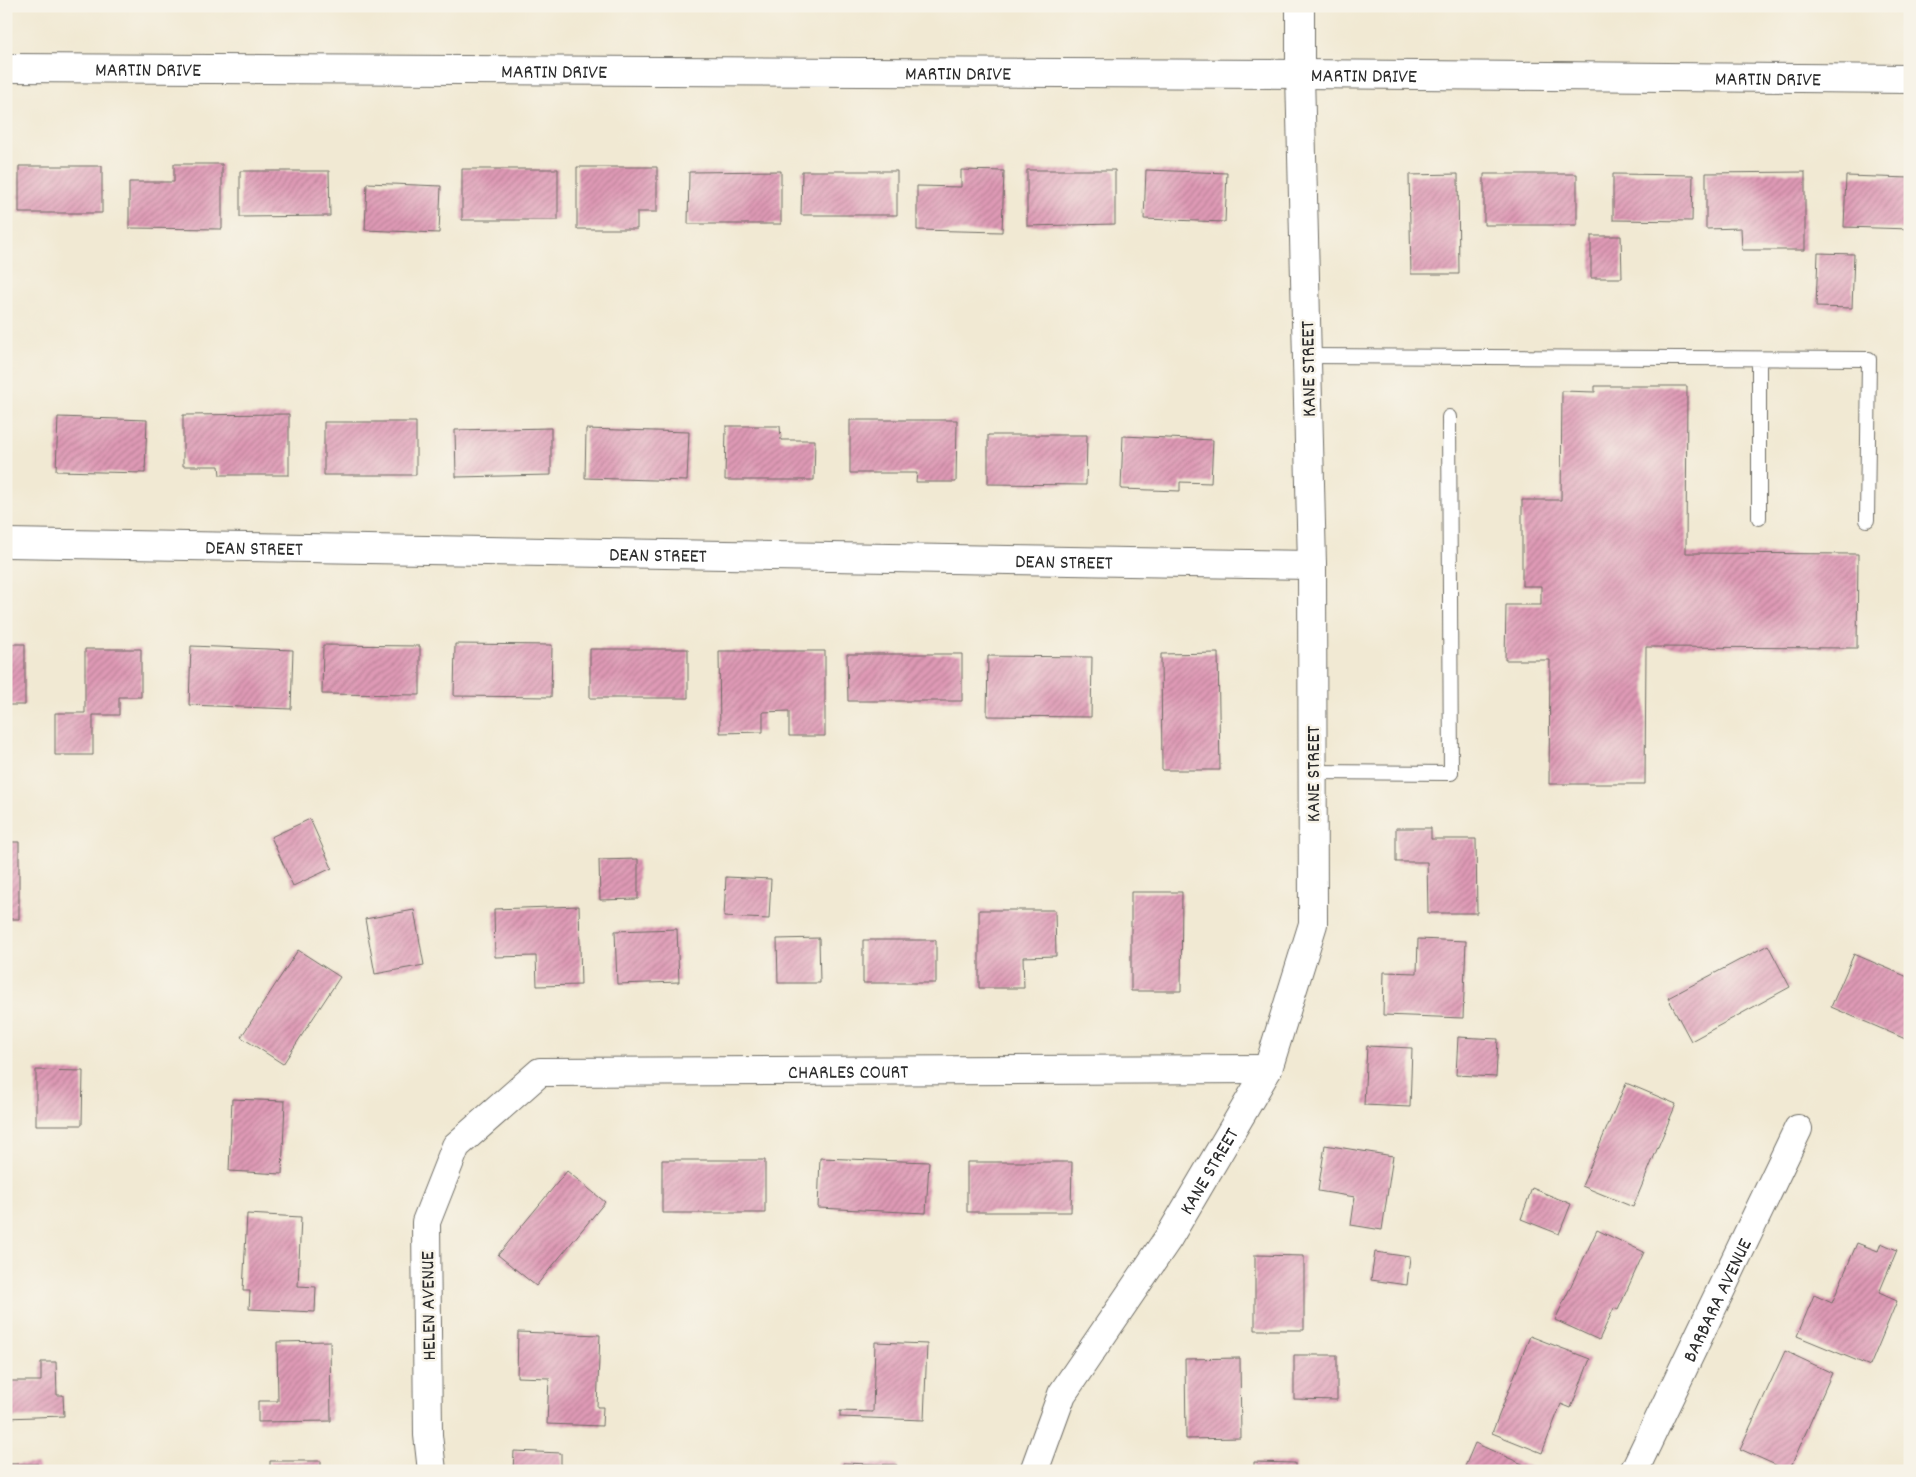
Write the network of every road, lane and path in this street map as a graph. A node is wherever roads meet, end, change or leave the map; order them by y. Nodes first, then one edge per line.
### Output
1 (1300, 6) edge
2 (6, 68) edge
3 (1300, 74) junction
4 (1910, 78) edge
5 (1307, 356) junction
6 (1758, 358) junction
7 (1449, 416) dead end
8 (1759, 518) dead end
9 (1867, 520) dead end
10 (6, 543) edge
11 (1312, 565) junction
12 (1312, 772) junction
13 (1268, 1069) junction
14 (1798, 1129) dead end
15 (456, 1146) joint
16 (432, 1471) edge
17 (1034, 1471) edge
18 (1634, 1471) edge

1 - 3 street, KANE STREET
2 - 3 street, MARTIN DRIVE
3 - 4 street, MARTIN DRIVE
3 - 5 street, KANE STREET
5 - 6 lane
5 - 11 street, KANE STREET
6 - 8 lane
6 - 9 lane
7 - 12 lane
10 - 11 street, DEAN STREET
11 - 12 street, KANE STREET
12 - 13 street, KANE STREET
13 - 15 street, CHARLES COURT
13 - 17 street, KANE STREET
14 - 18 street, BARBARA AVENUE
15 - 16 street, HELEN AVENUE

